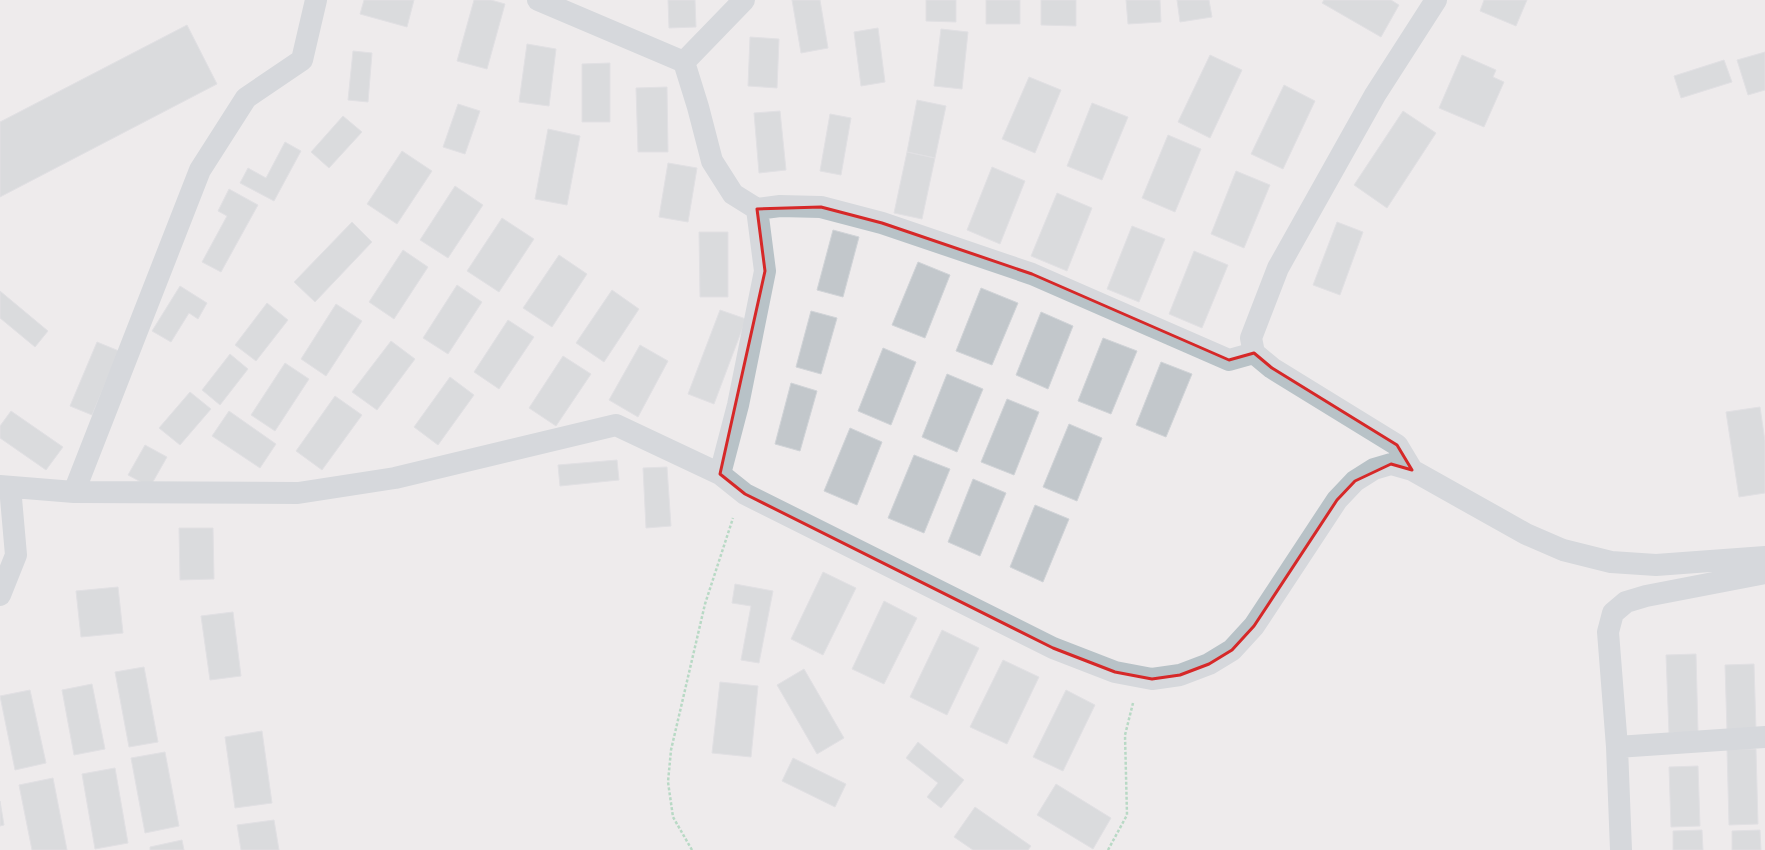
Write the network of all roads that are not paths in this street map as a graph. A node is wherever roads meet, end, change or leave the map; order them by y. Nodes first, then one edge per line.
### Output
1 (316, 0) edge
2 (538, 0) edge
3 (744, 0) edge
4 (1436, 0) edge
5 (684, 62) junction
6 (757, 209) junction
7 (1254, 353) junction
8 (1412, 470) junction
9 (720, 474) junction
10 (5, 486) edge
11 (74, 492) junction
12 (1765, 557) edge
13 (1765, 573) edge
14 (0, 595) edge
15 (1765, 737) edge
16 (1617, 747) junction
17 (1621, 850) edge

1 - 11 street
2 - 5 street
3 - 5 street
4 - 7 street
5 - 6 street
6 - 7 street
6 - 9 street
7 - 8 street
8 - 9 street
8 - 12 street
9 - 11 street
10 - 11 street
10 - 14 street
13 - 16 street
15 - 16 street
16 - 17 street

